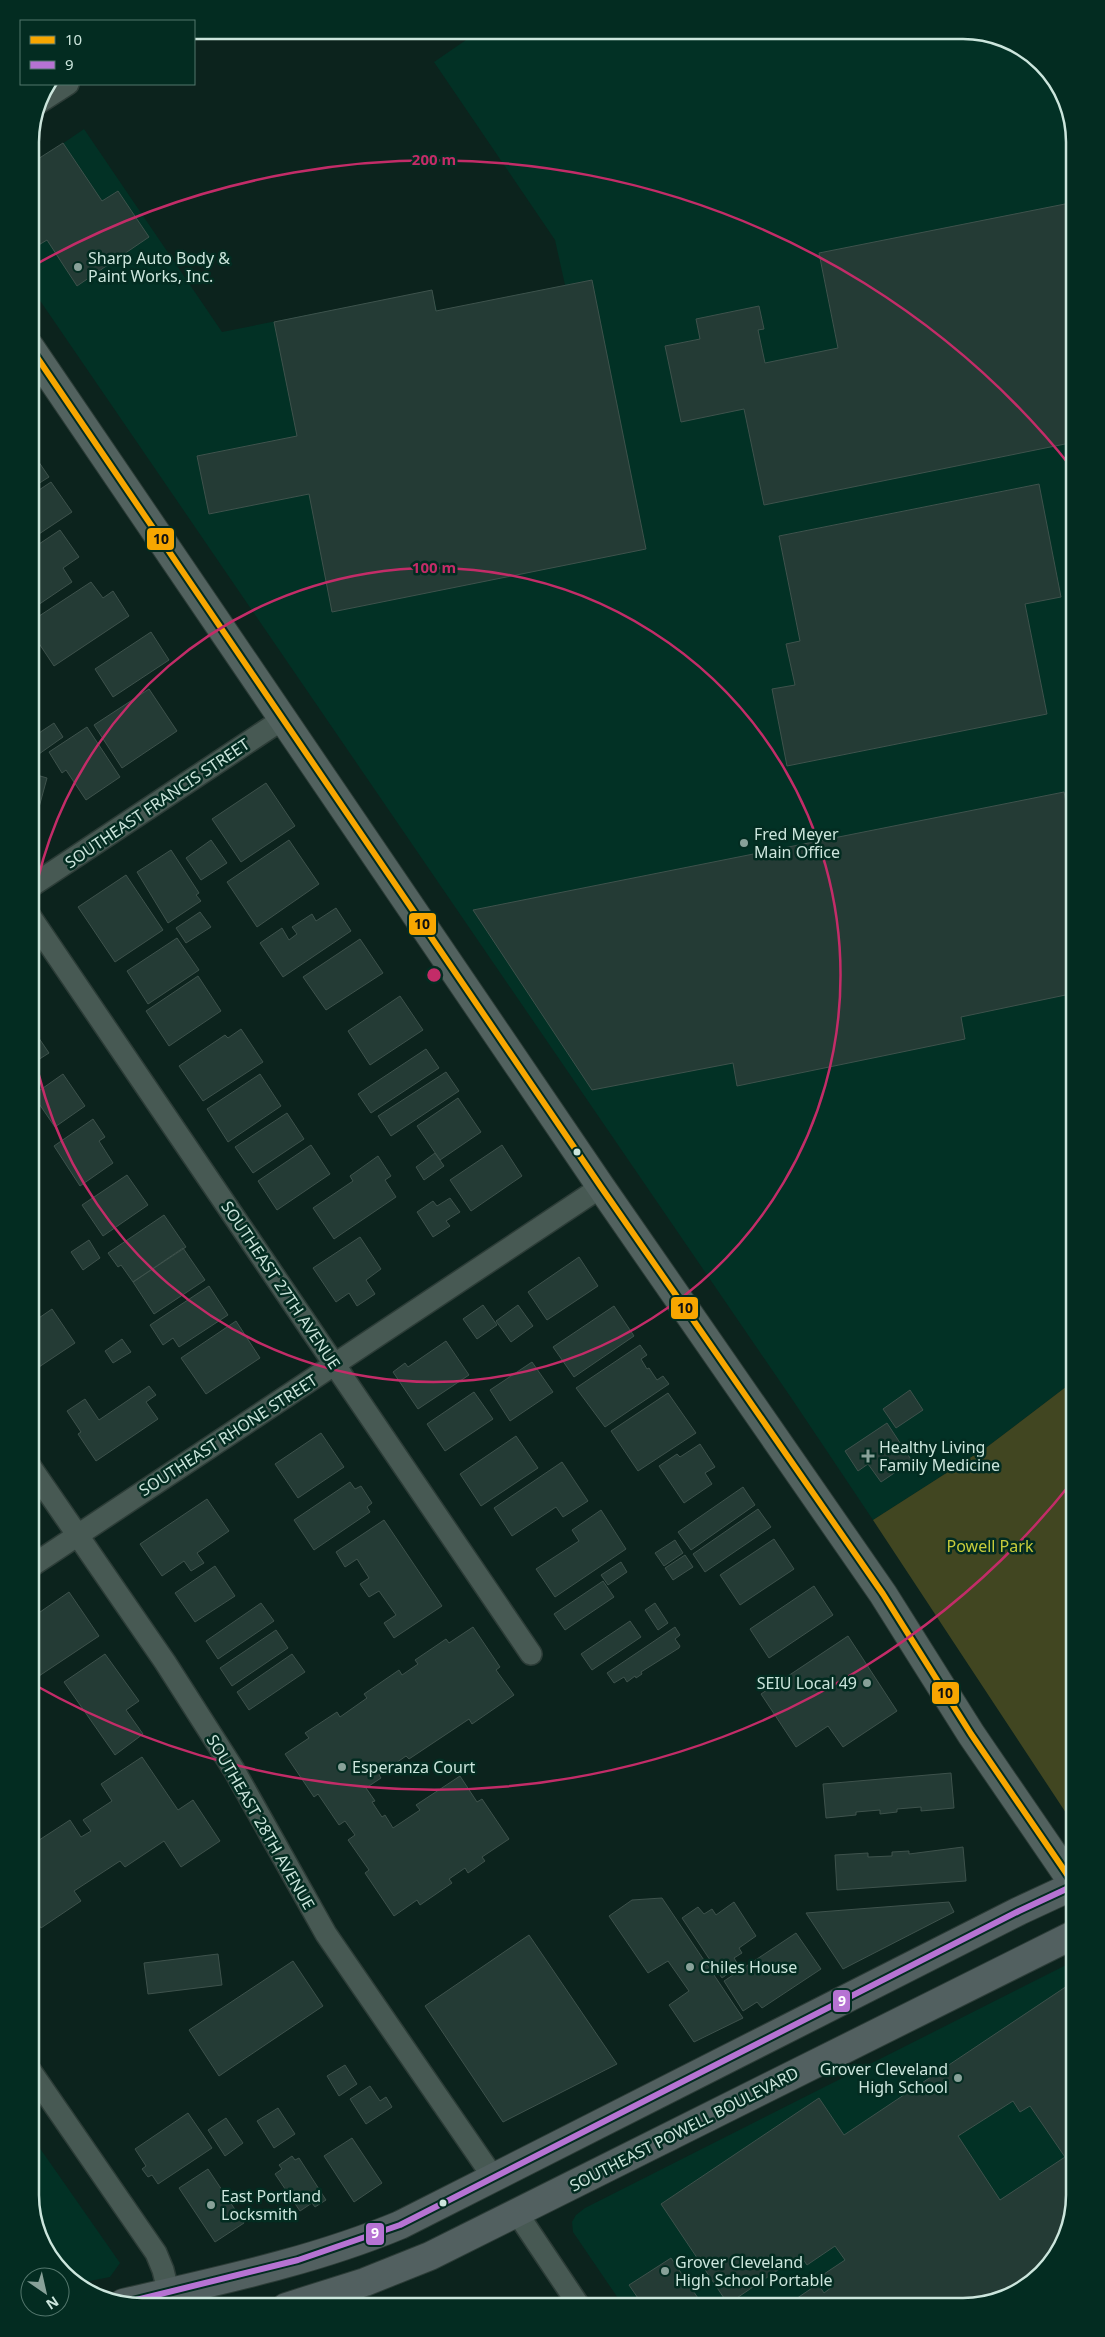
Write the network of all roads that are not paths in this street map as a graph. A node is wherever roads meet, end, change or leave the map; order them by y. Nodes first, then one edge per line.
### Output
1 (66, 85) edge
2 (49, 96) edge
3 (39, 360) edge
4 (283, 719) junction
5 (39, 881) edge
6 (39, 929) edge
7 (601, 1187) junction
8 (335, 1365) junction
9 (39, 1479) edge
10 (77, 1535) junction
11 (39, 1560) edge
12 (531, 1654) dead end
13 (1066, 1872) edge
14 (1066, 1889) edge
15 (1066, 1938) edge
16 (39, 2083) edge
17 (494, 2177) junction
18 (517, 2213) junction
19 (170, 2298) edge
20 (173, 2298) edge
21 (314, 2298) edge
22 (574, 2298) edge

1 - 2 street
3 - 4 street
4 - 5 street, SOUTHEAST FRANCIS STREET
4 - 7 street
6 - 8 street, SOUTHEAST 27TH AVENUE
7 - 8 street, SOUTHEAST RHONE STREET
7 - 13 street
8 - 10 street, SOUTHEAST RHONE STREET
8 - 12 street, SOUTHEAST 27TH AVENUE
9 - 10 street, SOUTHEAST 28TH AVENUE
10 - 11 street, SOUTHEAST RHONE STREET
10 - 17 street, SOUTHEAST 28TH AVENUE
14 - 17 main road
15 - 18 main road, SOUTHEAST POWELL BOULEVARD
16 - 19 street
17 - 20 main road
18 - 21 main road, SOUTHEAST POWELL BOULEVARD
18 - 22 street

